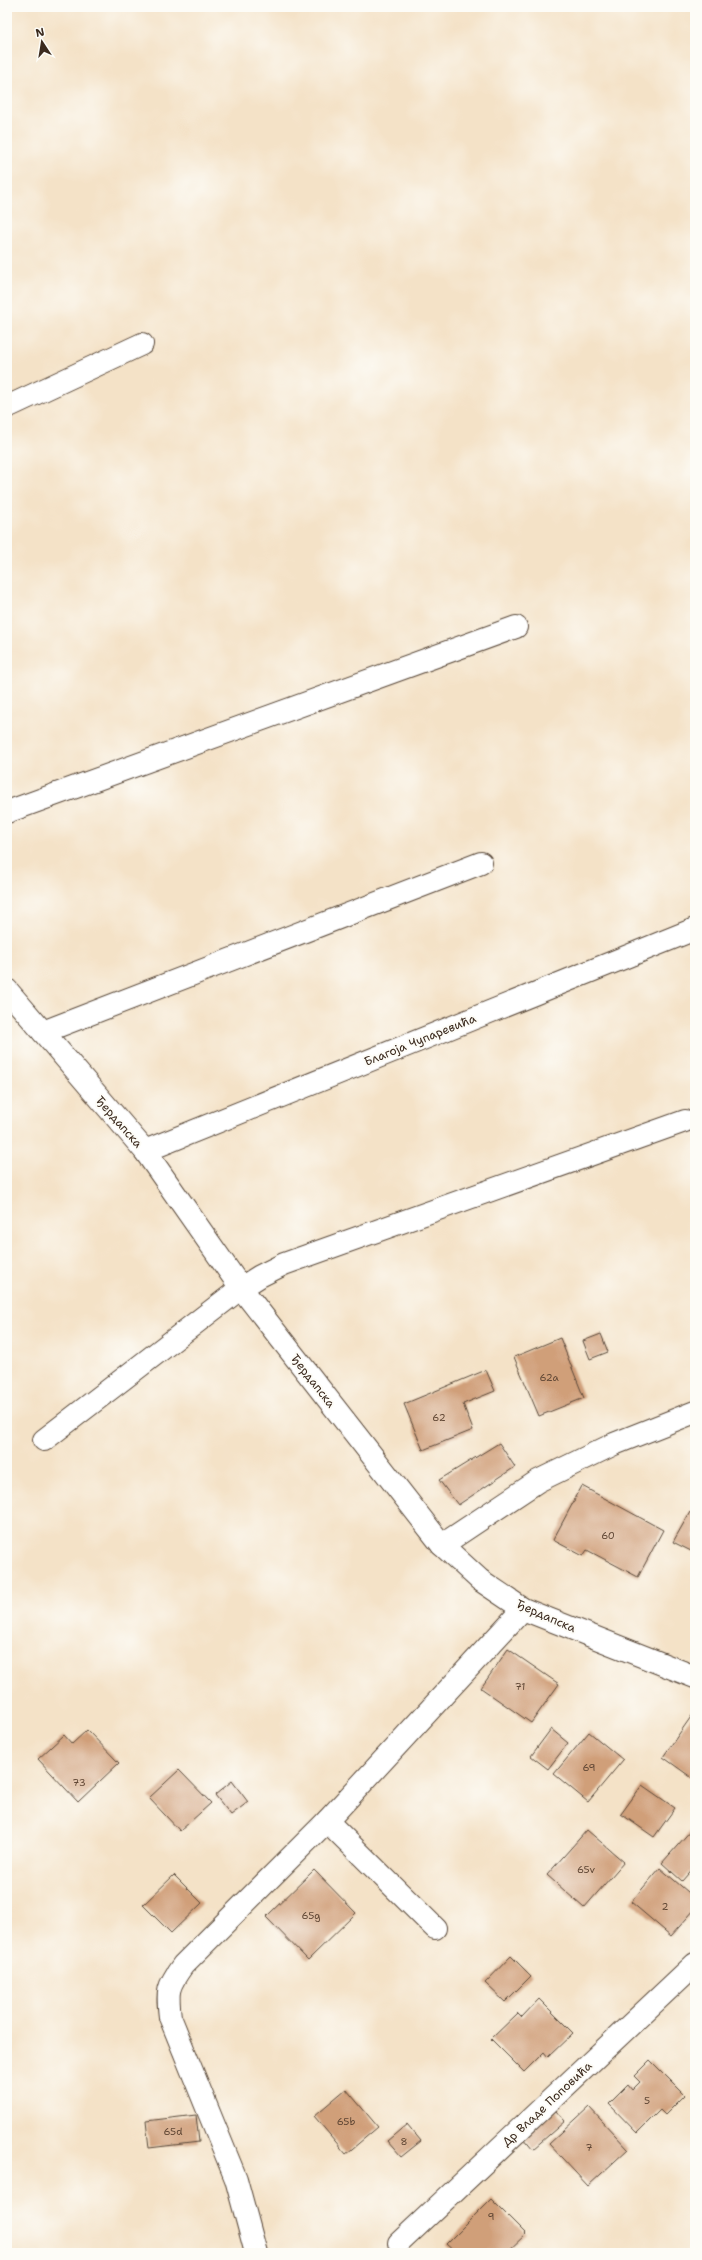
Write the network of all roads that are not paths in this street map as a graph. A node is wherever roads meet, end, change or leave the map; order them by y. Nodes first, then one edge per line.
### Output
1 (142, 344) dead end
2 (7, 407) edge
3 (516, 627) dead end
4 (7, 812) edge
5 (481, 863) dead end
6 (695, 929) edge
7 (7, 990) edge
8 (43, 1032) junction
9 (685, 1121) dead end
10 (144, 1151) junction
11 (241, 1288) junction
12 (695, 1412) edge
13 (44, 1440) dead end
14 (442, 1545) junction
15 (523, 1609) junction
16 (695, 1677) edge
17 (327, 1821) junction
18 (435, 1928) dead end
19 (695, 1964) edge
20 (399, 2244) dead end
21 (256, 2253) edge

1 - 2 street
3 - 4 street
5 - 8 street
6 - 10 street, Благоја Чупаревића
7 - 8 street, Ђердапска
8 - 10 street, Ђердапска
9 - 11 street
10 - 11 street, Ђердапска
11 - 13 street
11 - 14 street, Ђердапска
12 - 14 street
14 - 15 street, Ђердапска
15 - 16 street, Ђердапска
15 - 17 street
17 - 18 street
17 - 21 street
19 - 20 street, Др Владе Поповића

